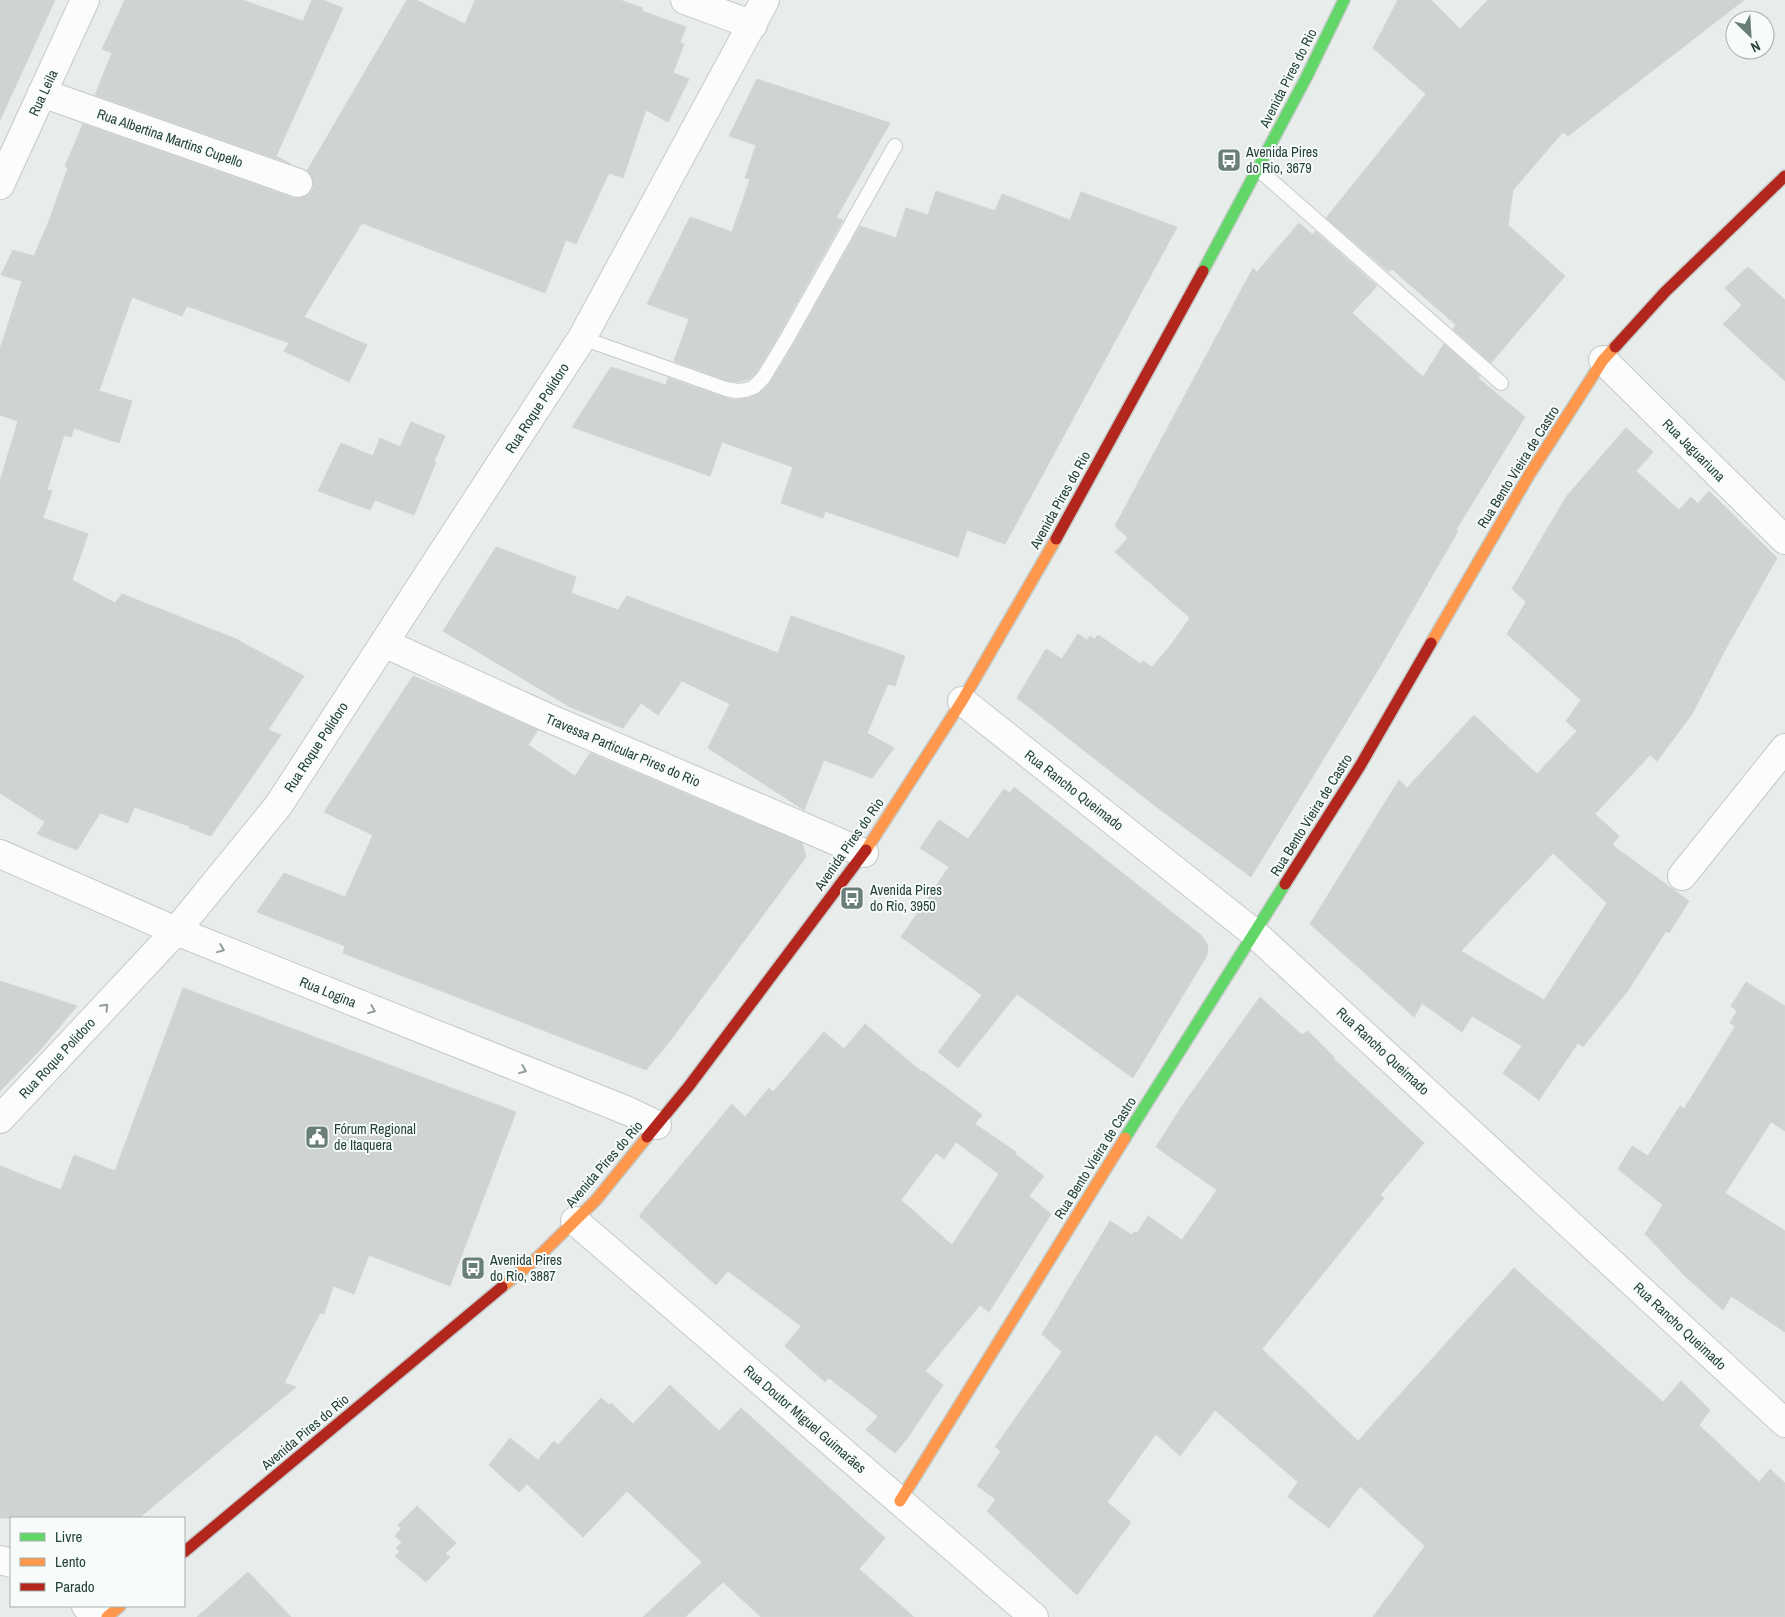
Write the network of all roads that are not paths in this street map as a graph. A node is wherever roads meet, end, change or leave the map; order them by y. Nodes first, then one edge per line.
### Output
1 (85, 0) edge
2 (685, 0) edge
3 (765, 0) edge
4 (1344, 0) edge
5 (753, 25) junction
6 (42, 93) junction
7 (895, 146) dead end
8 (1258, 169) junction
9 (1785, 176) edge
10 (298, 183) dead end
11 (0, 185) edge
12 (582, 338) junction
13 (1603, 360) junction
14 (1501, 383) dead end
15 (1785, 540) edge
16 (384, 643) junction
17 (962, 701) junction
18 (1785, 748) edge
19 (864, 853) junction
20 (0, 854) edge
21 (1682, 876) dead end
22 (176, 931) junction
23 (1254, 933) junction
24 (0, 1119) edge
25 (657, 1125) junction
26 (575, 1221) junction
27 (1785, 1423) edge
28 (900, 1501) junction
29 (185, 1551) edge
30 (87, 1607) edge
31 (119, 1607) edge
32 (100, 1617) edge
33 (107, 1617) edge
34 (1034, 1617) edge

1 - 6 street, Rua Leila
2 - 5 street
3 - 5 street, Rua Roque Polidoro
4 - 8 main road, Avenida Pires do Rio
5 - 12 street, Rua Roque Polidoro
6 - 10 street, Rua Albertina Martins Cupello
6 - 11 street, Rua Leila
7 - 12 lane
8 - 14 lane
8 - 17 main road, Avenida Pires do Rio
9 - 13 main road, Rua Bento Vieira de Castro
12 - 16 street, Rua Roque Polidoro
13 - 15 street, Rua Jaguariuna
13 - 23 main road, Rua Bento Vieira de Castro
16 - 19 street, Travessa Particular Pires do Rio
16 - 22 street, Rua Roque Polidoro
17 - 19 main road, Avenida Pires do Rio
17 - 23 street, Rua Rancho Queimado
18 - 21 street
19 - 25 main road, Avenida Pires do Rio
20 - 22 street, Rua Logina
24 -> 22 street, Rua Roque Polidoro
22 -> 25 street, Rua Logina
23 - 27 street, Rua Rancho Queimado
23 - 28 main road, Rua Bento Vieira de Castro
25 - 26 main road, Avenida Pires do Rio
26 - 28 street, Rua Doutor Miguel Guimarães
26 - 29 main road, Avenida Pires do Rio
28 - 34 street, Rua Doutor Miguel Guimarães
30 - 32 street
31 - 33 main road

